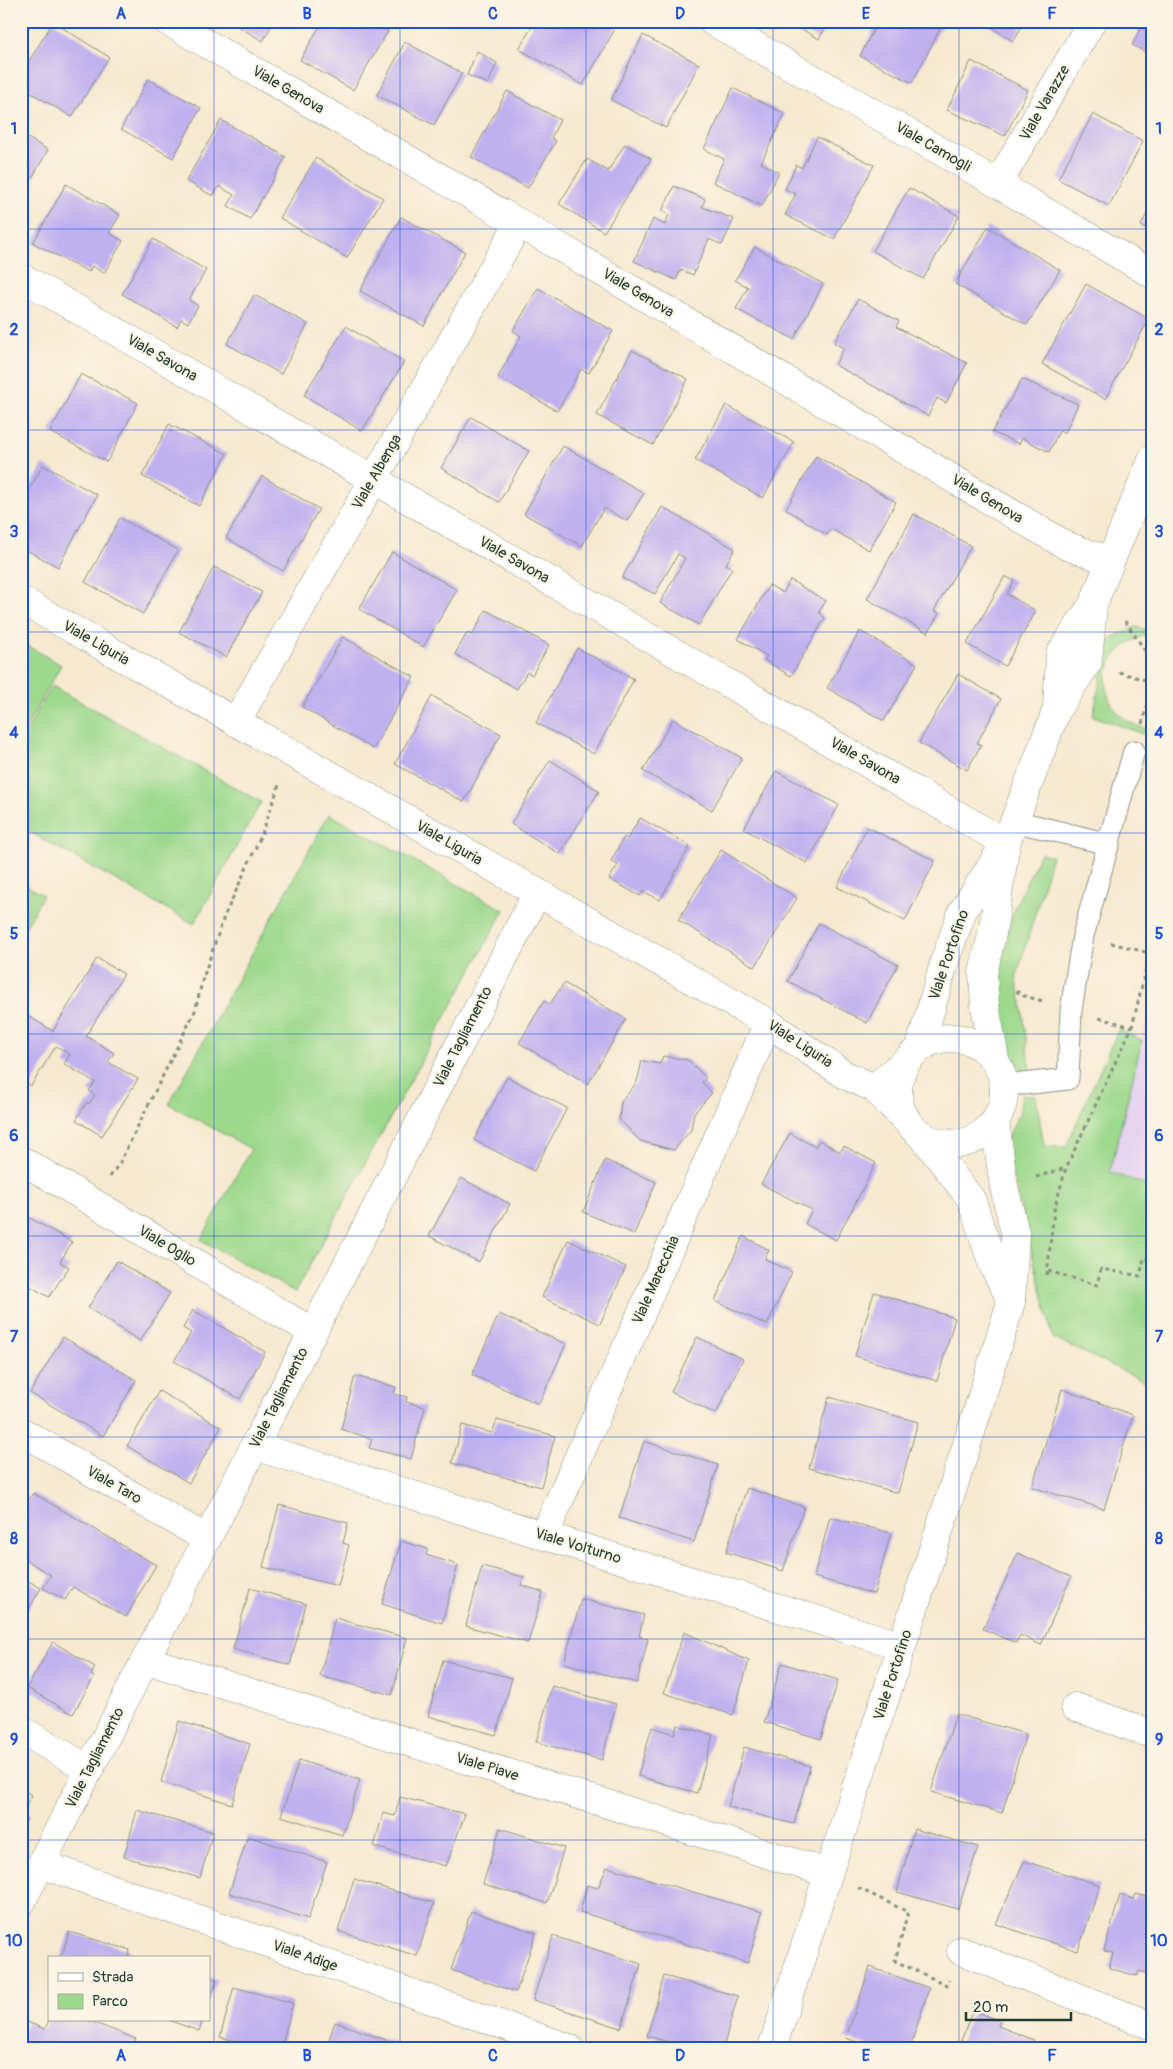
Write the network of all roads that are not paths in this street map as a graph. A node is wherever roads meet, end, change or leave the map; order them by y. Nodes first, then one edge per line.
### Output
1 (167, 21) edge
2 (712, 21) edge
3 (1092, 21) edge
4 (998, 184) junction
5 (519, 223) junction
6 (1152, 274) edge
7 (21, 276) edge
8 (1150, 469) edge
9 (373, 479) junction
10 (1110, 561) junction
11 (21, 600) edge
12 (236, 722) junction
13 (1134, 751) dead end
14 (1010, 832) junction
15 (1109, 844) junction
16 (537, 893) junction
17 (768, 1023) junction
18 (914, 1053) junction
19 (999, 1071) junction
20 (874, 1088) junction
21 (995, 1122) junction
22 (915, 1128) junction
23 (21, 1160) edge
24 (1015, 1233) junction
25 (977, 1238) junction
26 (1011, 1302) junction
27 (313, 1332) junction
28 (21, 1431) edge
29 (254, 1446) junction
30 (544, 1536) junction
31 (207, 1539) junction
32 (902, 1646) junction
33 (146, 1660) junction
34 (1075, 1707) dead end
35 (21, 1730) edge
36 (1152, 1734) edge
37 (90, 1769) junction
38 (41, 1864) junction
39 (828, 1874) junction
40 (21, 1903) edge
41 (961, 1950) road end
42 (1152, 2026) edge
43 (569, 2048) edge
44 (772, 2048) edge

1 - 5 street, Viale Genova
2 - 4 street, Viale Camogli
3 - 4 street, Viale Varazze
4 - 6 street, Viale Camogli
5 - 9 street, Viale Albenga
5 - 10 street, Viale Genova
7 - 9 street, Viale Savona
8 - 10 street, Viale Portofino
9 - 12 street, Viale Albenga
9 - 14 street, Viale Savona
10 - 14 street, Viale Portofino
11 - 12 street, Viale Liguria
12 - 16 street, Viale Liguria
13 - 15 lane
14 - 15 lane
14 - 18 street, Viale Portofino
14 - 19 street, Viale Portofino
15 - 19 lane
16 - 17 street, Viale Liguria
16 - 27 street, Viale Tagliamento
17 - 20 street, Viale Liguria
17 - 30 street, Viale Marecchia
18 - 19 street
18 - 20 street
18 - 22 street
19 - 21 street
20 - 22 street, Viale Liguria
21 - 22 street
21 - 24 street, Viale Portofino
22 - 25 street
23 - 27 street, Viale Oglio
24 - 25 lane
24 - 26 street, Viale Portofino
25 - 26 street
26 - 32 street, Viale Portofino
27 - 29 street, Viale Tagliamento
28 - 31 street, Viale Taro
29 - 30 street, Viale Volturno
29 - 31 street, Viale Tagliamento
30 - 32 street, Viale Volturno
31 - 33 street, Viale Tagliamento
32 - 39 street, Viale Portofino
33 - 37 street, Viale Tagliamento
33 - 39 street, Viale Piave
34 - 36 street
35 - 37 street
37 - 38 street, Viale Tagliamento
38 - 40 street, Viale Tagliamento
38 - 43 street, Viale Adige
39 - 44 street, Viale Portofino
41 - 42 street

